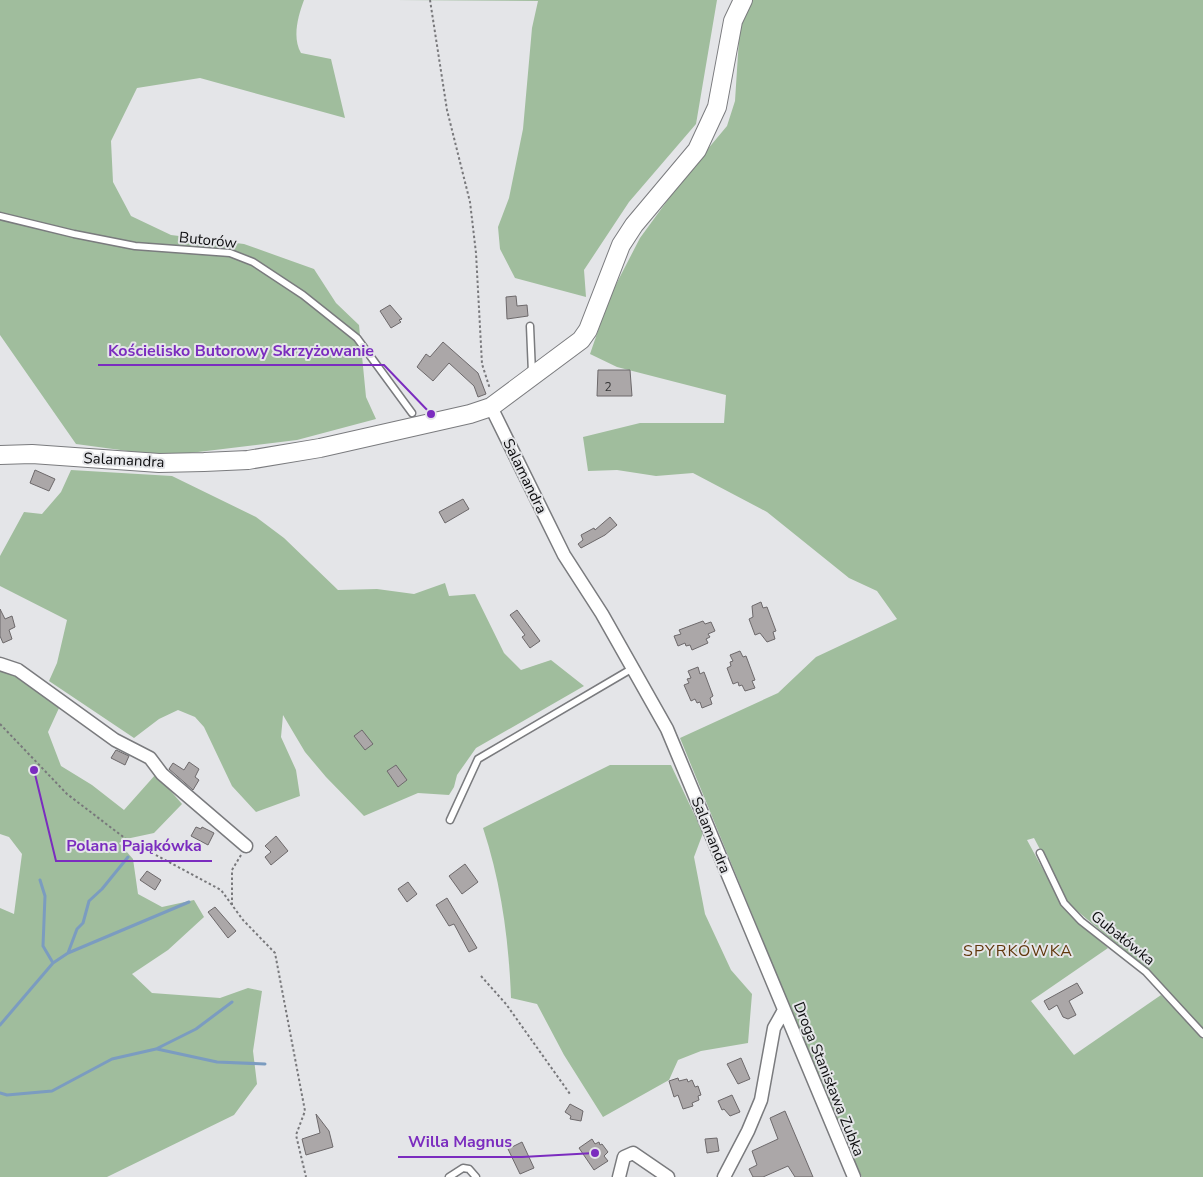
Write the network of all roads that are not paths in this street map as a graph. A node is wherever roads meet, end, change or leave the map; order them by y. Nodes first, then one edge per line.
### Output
1 (743, 0) edge
2 (0, 216) edge
3 (530, 326) dead end
4 (532, 374) junction
5 (494, 405) junction
6 (414, 418) junction
7 (0, 455) edge
8 (0, 664) edge
9 (633, 668) junction
10 (450, 820) dead end
11 (246, 846) road end
12 (1040, 853) dead end
13 (776, 992) joint
14 (783, 1012) junction
15 (1203, 1034) edge
16 (448, 1177) edge
17 (476, 1177) edge
18 (619, 1177) edge
19 (668, 1177) edge
20 (724, 1177) edge
21 (854, 1177) edge

1 - 4 street
2 - 6 lane, Butorów
3 - 4 lane
4 - 5 street
5 - 6 street, Salamandra
5 - 9 street, Salamandra
6 - 7 street, Salamandra
8 - 11 street
9 - 10 lane
9 - 13 street, Salamandra
12 - 15 lane, Gubałówka
13 - 14 street, Droga Stanisława Zubka
14 - 20 street
14 - 21 street, Droga Stanisława Zubka
16 - 17 lane
18 - 19 street

